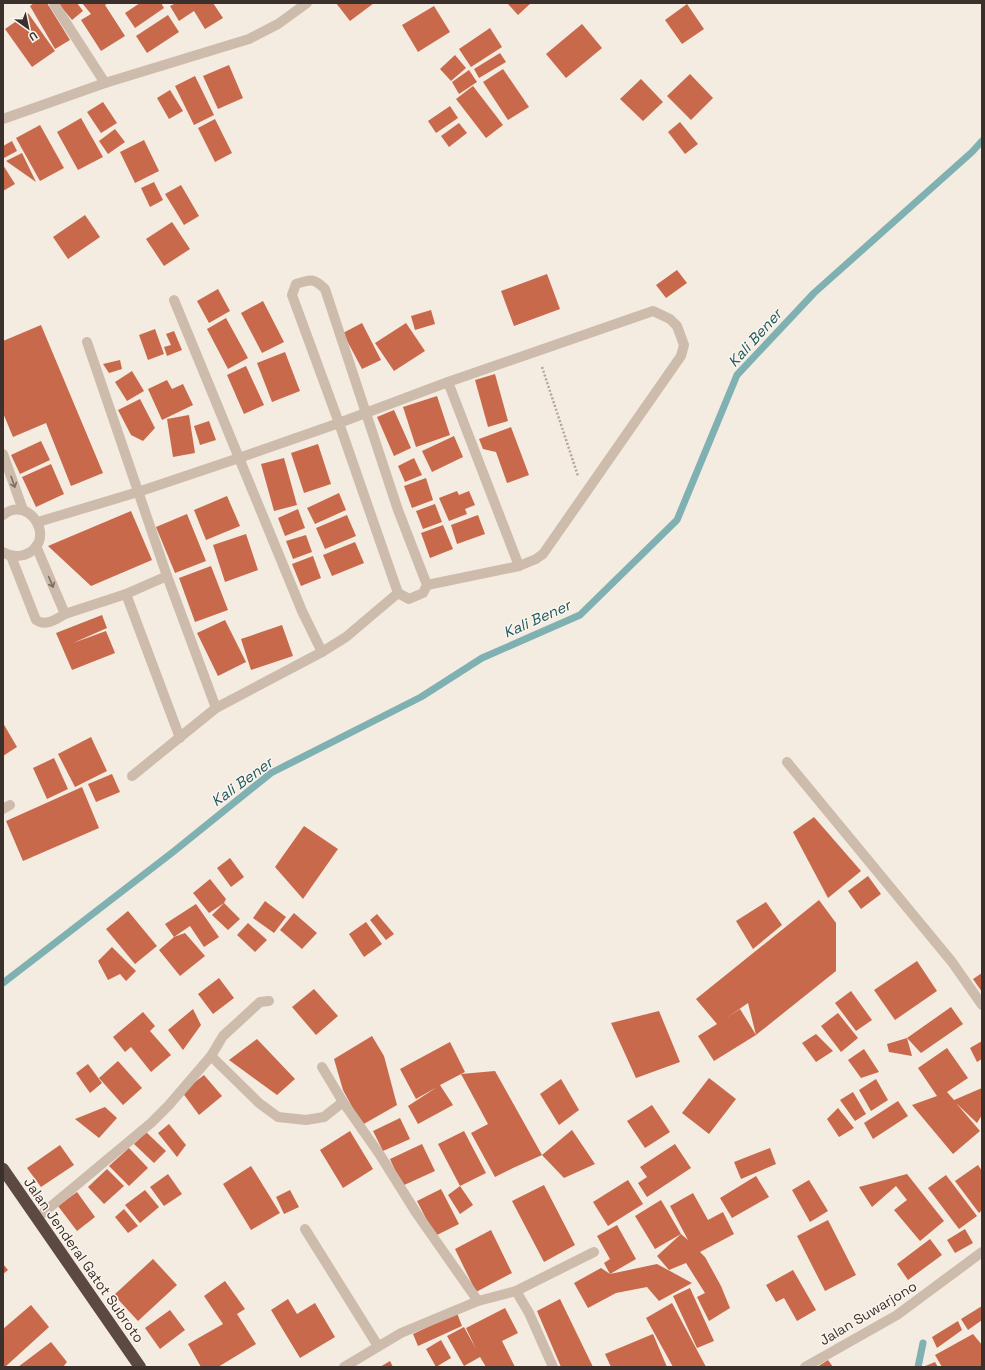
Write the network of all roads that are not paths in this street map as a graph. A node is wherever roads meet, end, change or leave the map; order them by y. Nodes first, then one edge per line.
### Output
1 (307, 3) edge
2 (54, 4) dead end
3 (105, 83) junction
4 (3, 118) edge
5 (174, 300) dead end
6 (87, 342) dead end
7 (448, 382) junction
8 (366, 412) junction
9 (339, 423) junction
10 (3, 454) edge
11 (239, 458) junction
12 (138, 492) junction
13 (22, 510) junction
14 (3, 515) edge
15 (38, 522) junction
16 (36, 546) junction
17 (7, 554) edge
18 (519, 566) junction
19 (167, 576) junction
20 (427, 585) junction
21 (398, 593) junction
22 (126, 594) junction
23 (65, 614) junction
24 (322, 652) junction
25 (216, 708) junction
26 (180, 738) junction
27 (787, 762) dead end
28 (132, 776) dead end
29 (268, 1001) dead end
30 (982, 1005) edge
31 (211, 1056) junction
32 (322, 1067) dead end
33 (343, 1102) junction
34 (3, 1169) edge
35 (37, 1218) junction
36 (305, 1229) dead end
37 (594, 1252) dead end
38 (982, 1252) edge
39 (516, 1291) junction
40 (478, 1302) junction
41 (378, 1346) junction
42 (140, 1367) edge
43 (344, 1367) edge
44 (554, 1367) edge
45 (805, 1367) edge

1 - 3 street
2 - 3 street
3 - 4 street
5 - 11 street
6 - 12 street
7 - 8 street
7 - 18 street
7 - 18 street
8 - 9 street
8 - 9 street
8 - 20 street
9 - 11 street
9 - 21 street
10 -> 13 street
11 - 12 street
11 - 24 street
12 - 15 street
12 - 19 street
13 - 14 street
13 - 15 street
15 - 16 street
16 - 17 street
16 -> 23 street
17 - 23 street
18 - 20 street
19 - 22 street
19 - 25 street
20 - 21 street
21 - 24 street
22 - 23 street
22 - 26 street
24 - 25 street
25 - 26 street
26 - 28 street
27 - 30 street
29 - 31 street
31 - 33 street
31 - 35 street
32 - 33 street
33 - 40 street
34 - 35 highway, Jalan Jenderal Gatot Subroto
35 - 42 highway, Jalan Jenderal Gatot Subroto
36 - 41 street
37 - 39 street
38 - 45 street, Jalan Suwarjono
39 - 40 street
39 - 44 street
40 - 41 street
41 - 43 street

